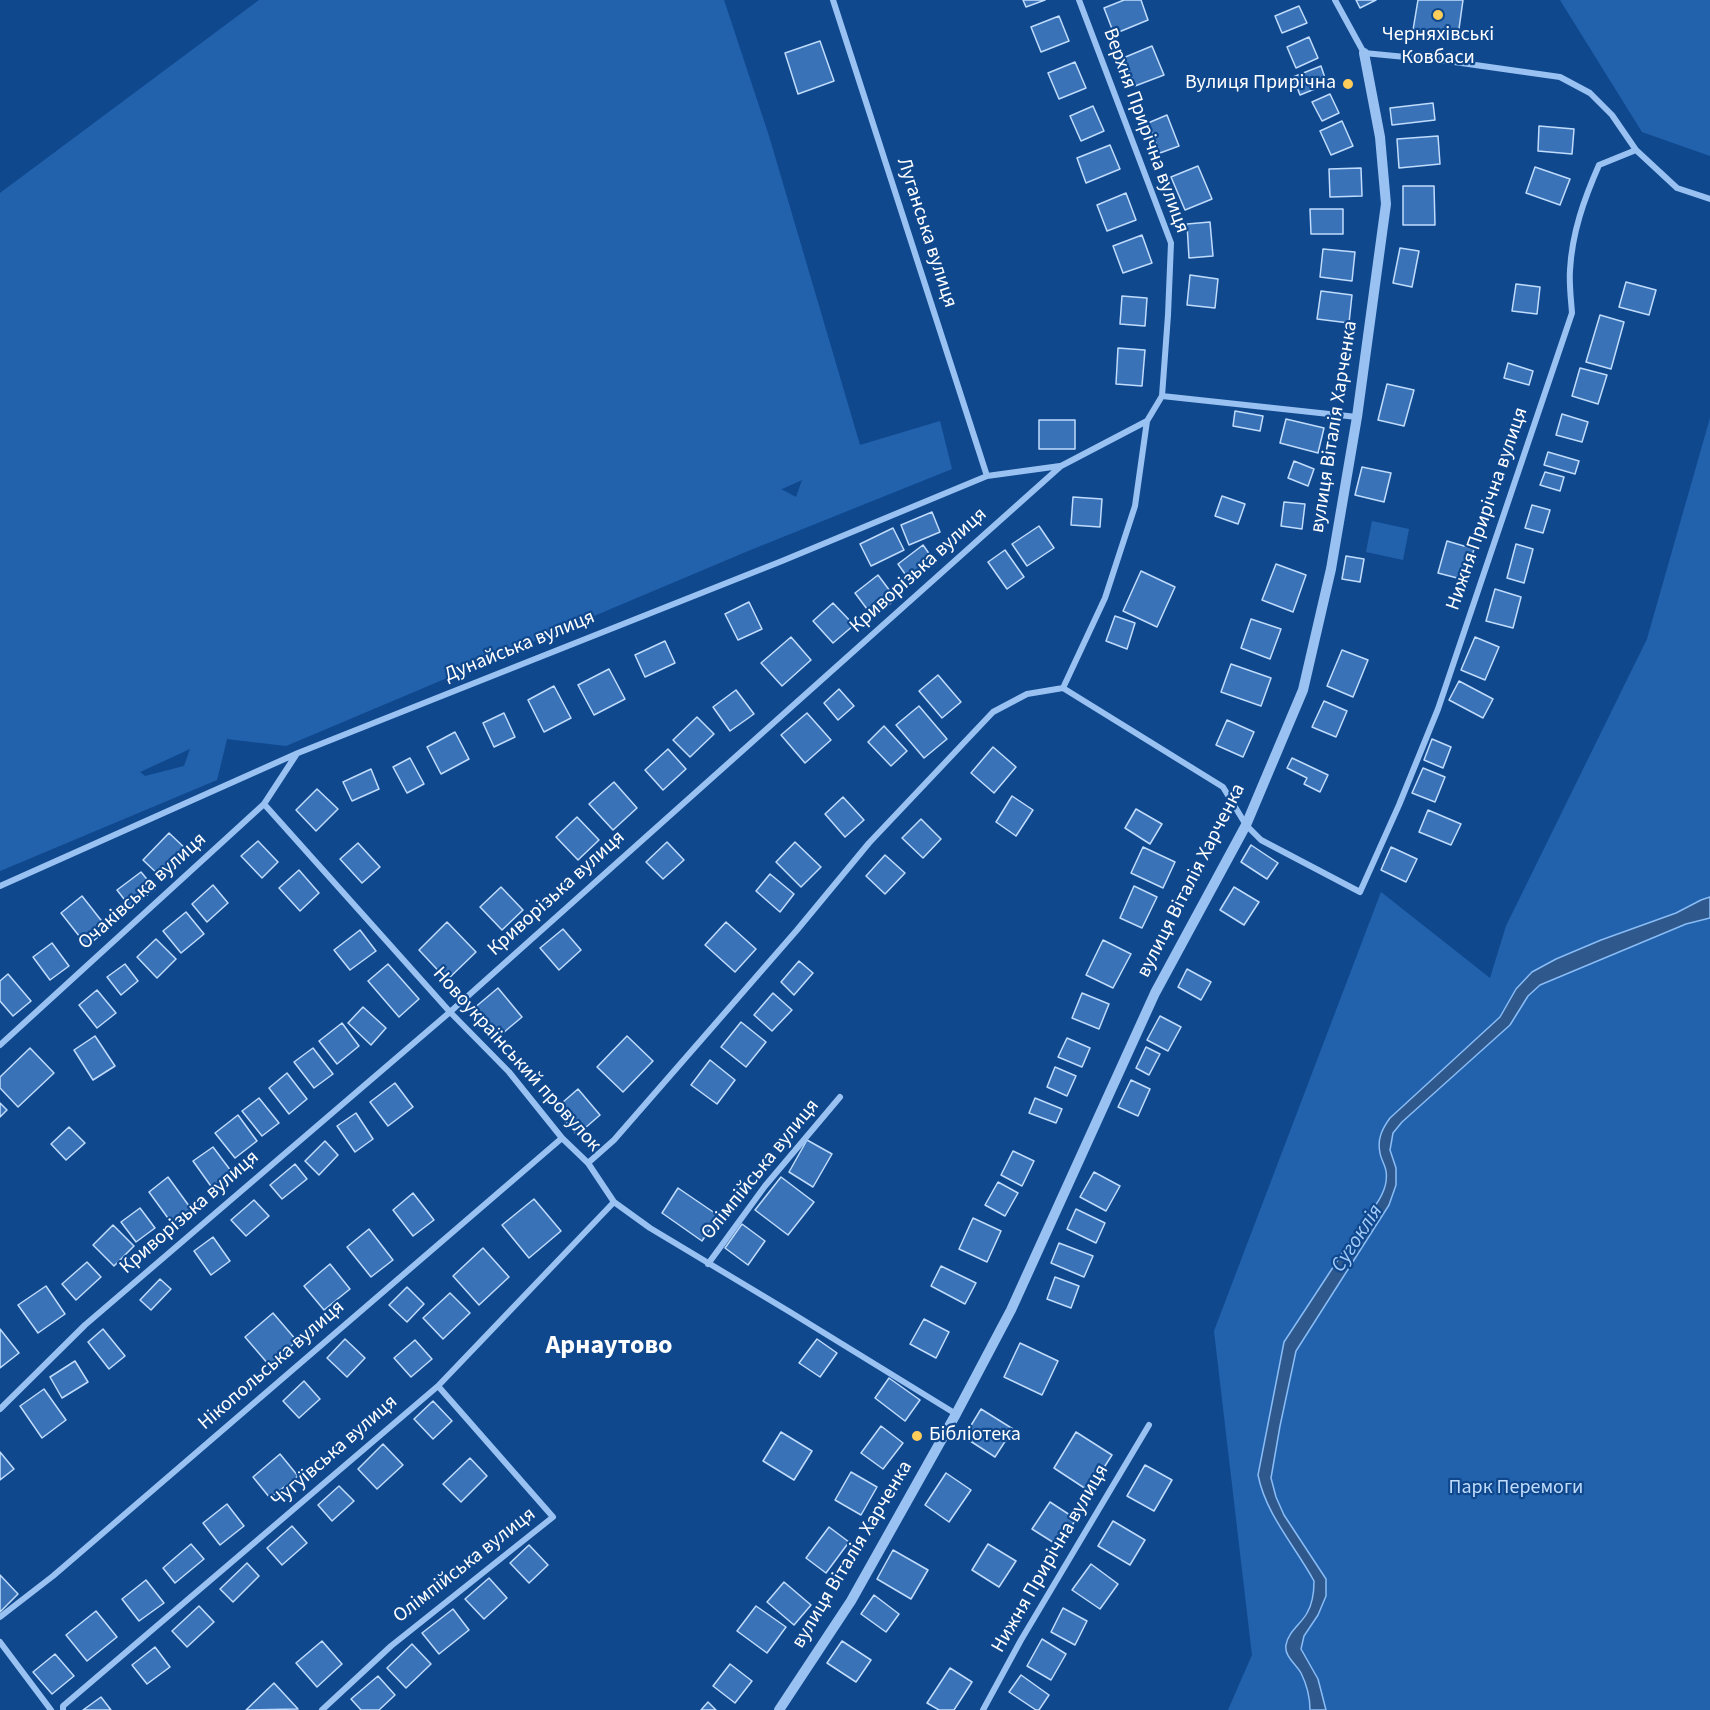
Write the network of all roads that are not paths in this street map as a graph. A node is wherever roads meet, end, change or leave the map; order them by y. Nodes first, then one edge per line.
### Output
1 (833, 0) edge
2 (1079, 0) edge
3 (1335, 0) edge
4 (1364, 53) junction
5 (1636, 150) junction
6 (1710, 199) edge
7 (1162, 396) junction
8 (1357, 417) junction
9 (1147, 421) junction
10 (1061, 466) junction
11 (987, 476) junction
12 (1063, 688) junction
13 (298, 753) junction
14 (264, 804) junction
15 (1246, 825) junction
16 (0, 886) edge
17 (450, 1012) junction
18 (0, 1045) edge
19 (840, 1097) dead end
20 (562, 1138) junction
21 (588, 1163) junction
22 (614, 1202) junction
23 (708, 1264) junction
24 (438, 1386) junction
25 (0, 1409) edge
26 (956, 1414) junction
27 (1149, 1425) dead end
28 (0, 1617) edge
29 (0, 1642) edge
30 (51, 1710) edge
31 (63, 1710) edge
32 (322, 1710) edge
33 (779, 1710) edge
34 (983, 1710) edge

1 - 11 street, Луганська вулиця
2 - 7 street, Верхня Прирічна вулиця
3 - 4 street, вулиця Віталія Харченка
4 - 5 street
4 - 8 street, вулиця Віталія Харченка
5 - 6 street
5 - 15 street, Нижня Прирічна вулиця
7 - 8 street
7 - 9 street, Верхня Прирічна вулиця
8 - 15 street, вулиця Віталія Харченка
9 - 10 street, Криворізька вулиця
9 - 12 street, Верхня Прирічна вулиця
10 - 11 street, Дунайська вулиця
10 - 17 street, Криворізька вулиця
11 - 13 street, Дунайська вулиця
12 - 15 street
12 - 21 street
13 - 14 street, Очаківська вулиця
13 - 16 street, Дунайська вулиця
14 - 17 street, Новоукраїнський провулок
14 - 18 street, Очаківська вулиця
15 - 26 street, вулиця Віталія Харченка
17 - 20 street, Новоукраїнський провулок
17 - 25 street, Криворізька вулиця
19 - 23 street, Олімпійська вулиця
20 - 21 street, Новоукраїнський провулок
20 - 28 street, Нікопольська вулиця
21 - 22 street, Новоукраїнський провулок
22 - 23 street, Новоукраїнський провулок
22 - 24 street, Чугуївська вулиця
23 - 26 street, Новоукраїнський провулок
24 - 31 street, Чугуївська вулиця
24 - 32 street, Олімпійська вулиця
26 - 33 street, вулиця Віталія Харченка
27 - 34 street, Нижня Прирічна вулиця
29 - 30 street

